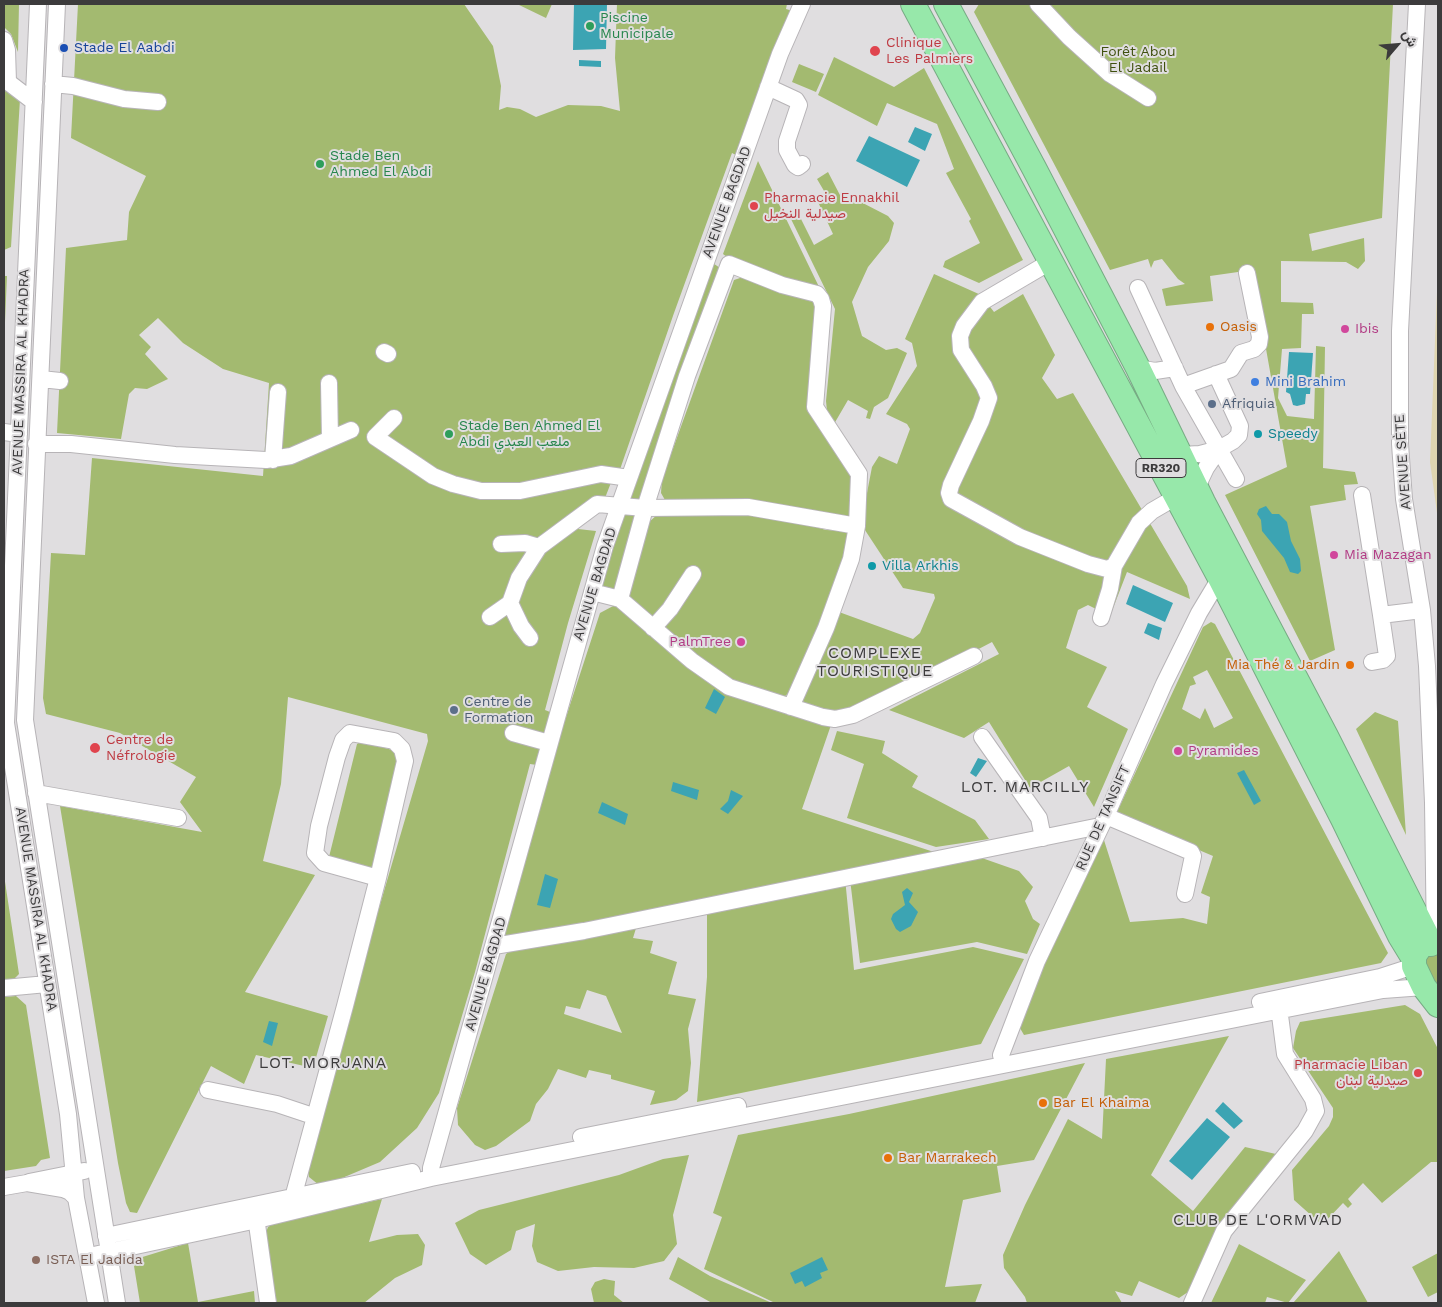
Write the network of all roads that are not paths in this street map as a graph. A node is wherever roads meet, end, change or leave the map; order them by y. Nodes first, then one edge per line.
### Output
1 (38, 4) edge
2 (56, 4) edge
3 (802, 4) edge
4 (913, 4) edge
5 (1038, 4) edge
6 (1417, 4) edge
7 (949, 6) edge
8 (4, 40) edge
9 (53, 84) junction
10 (768, 88) junction
11 (1148, 98) dead end
12 (34, 102) junction
13 (158, 102) dead end
14 (802, 164) dead end
15 (709, 253) junction
16 (1050, 262) junction
17 (729, 264) junction
18 (1247, 273) dead end
19 (1138, 288) dead end
20 (1138, 368) junction
21 (1175, 368) junction
22 (1216, 374) junction
23 (41, 379) junction
24 (60, 381) dead end
25 (329, 383) dead end
26 (1183, 386) junction
27 (278, 392) dead end
28 (394, 418) dead end
29 (350, 430) dead end
30 (11, 433) edge
31 (330, 438) junction
32 (36, 444) junction
33 (1219, 449) junction
34 (1180, 455) junction
35 (273, 460) junction
36 (629, 478) junction
37 (1236, 478) dead end
38 (1186, 493) junction
39 (1362, 495) dead end
40 (620, 505) junction
41 (644, 508) junction
42 (856, 526) junction
43 (501, 544) dead end
44 (538, 547) junction
45 (1114, 566) junction
46 (693, 574) dead end
47 (1220, 578) junction
48 (592, 592) junction
49 (620, 598) junction
50 (510, 603) junction
51 (1422, 610) junction
52 (1382, 614) junction
53 (490, 617) dead end
54 (1101, 618) dead end
55 (653, 628) junction
56 (530, 638) dead end
57 (974, 656) dead end
58 (1372, 662) dead end
59 (791, 708) junction
60 (5, 723) edge
61 (513, 733) dead end
62 (982, 737) dead end
63 (549, 743) junction
64 (36, 793) junction
65 (178, 818) dead end
66 (1103, 821) junction
67 (1043, 838) junction
68 (378, 878) junction
69 (1186, 894) dead end
70 (494, 946) junction
71 (1426, 952) edge
72 (47, 984) junction
73 (4, 988) edge
74 (1432, 994) edge
75 (1278, 1004) junction
76 (1002, 1059) junction
77 (208, 1090) dead end
78 (314, 1116) junction
79 (96, 1169) junction
80 (73, 1173) junction
81 (431, 1173) junction
82 (27, 1183) junction
83 (4, 1187) edge
84 (76, 1198) junction
85 (291, 1205) junction
86 (256, 1213) junction
87 (106, 1236) junction
88 (108, 1253) junction
89 (89, 1256) junction
90 (96, 1303) edge
91 (117, 1303) edge
92 (268, 1303) edge
93 (1192, 1303) edge

1 - 12 street, AVENUE MASSIRA AL KHADRA
2 - 9 street, AVENUE MASSIRA AL KHADRA
3 - 10 street, AVENUE BAGDAD
4 - 16 highway, RR320
5 - 11 street
6 - 51 street, AVENUE SÈTE
7 - 20 highway, RR320
8 - 12 street
9 - 13 street
9 - 23 street, AVENUE MASSIRA AL KHADRA
10 - 14 street
10 - 15 street, AVENUE BAGDAD
12 - 30 street, AVENUE MASSIRA AL KHADRA
15 - 17 street
15 - 36 street, AVENUE BAGDAD
16 - 38 highway, RR320
16 - 45 street
17 - 41 street
17 - 42 street
18 - 22 street
19 - 21 street
20 - 21 street
20 - 34 highway, RR320
21 - 26 street
22 - 26 street
22 - 33 street
23 - 24 street
23 - 32 street, AVENUE MASSIRA AL KHADRA
25 - 31 street
26 - 33 street
27 - 35 street
28 - 36 street
29 - 31 street
30 - 60 street, AVENUE MASSIRA AL KHADRA
31 - 35 street
32 - 35 street
32 - 64 street, AVENUE MASSIRA AL KHADRA
33 - 34 street
33 - 37 street
33 - 38 street
34 - 38 highway, RR320
36 - 40 street, AVENUE BAGDAD
38 - 45 street
38 - 47 highway, RR320
38 - 71 highway, RR320
39 - 52 street
40 - 41 street
40 - 44 street
40 - 48 street, AVENUE BAGDAD
41 - 42 street
41 - 49 street
42 - 59 street
43 - 44 street
44 - 50 street
45 - 54 street
46 - 55 street
47 - 66 street, RUE DE TANSIFT
47 - 71 highway, RR320
48 - 49 street
48 - 63 street, AVENUE BAGDAD
49 - 55 street
50 - 53 street
50 - 56 street
51 - 52 street
51 - 71 street, AVENUE SÈTE
52 - 58 street
55 - 59 street
57 - 59 street
60 - 72 street, AVENUE MASSIRA AL KHADRA
61 - 63 street
62 - 67 street
63 - 70 street, AVENUE BAGDAD
64 - 65 street
64 - 79 street, AVENUE MASSIRA AL KHADRA
66 - 67 street
66 - 69 street
66 - 76 street, RUE DE TANSIFT
67 - 70 street
68 - 68 street
68 - 78 street
70 - 81 street, AVENUE BAGDAD
71 - 74 highway, RR320
71 - 75 street
72 - 73 street
72 - 80 street, AVENUE MASSIRA AL KHADRA
74 - 75 street
75 - 76 street
75 - 93 street
76 - 81 street
77 - 78 street
78 - 85 street
79 - 80 street
79 - 87 street, AVENUE MASSIRA AL KHADRA
80 - 82 street
80 - 84 street, AVENUE MASSIRA AL KHADRA
81 - 85 street
82 - 83 street
82 - 84 street
84 - 89 street, AVENUE MASSIRA AL KHADRA
85 - 86 street
86 - 87 street
86 - 88 street
86 - 92 street
87 - 88 street, AVENUE MASSIRA AL KHADRA
88 - 89 street
88 - 91 street, AVENUE MASSIRA AL KHADRA
89 - 90 street, AVENUE MASSIRA AL KHADRA

